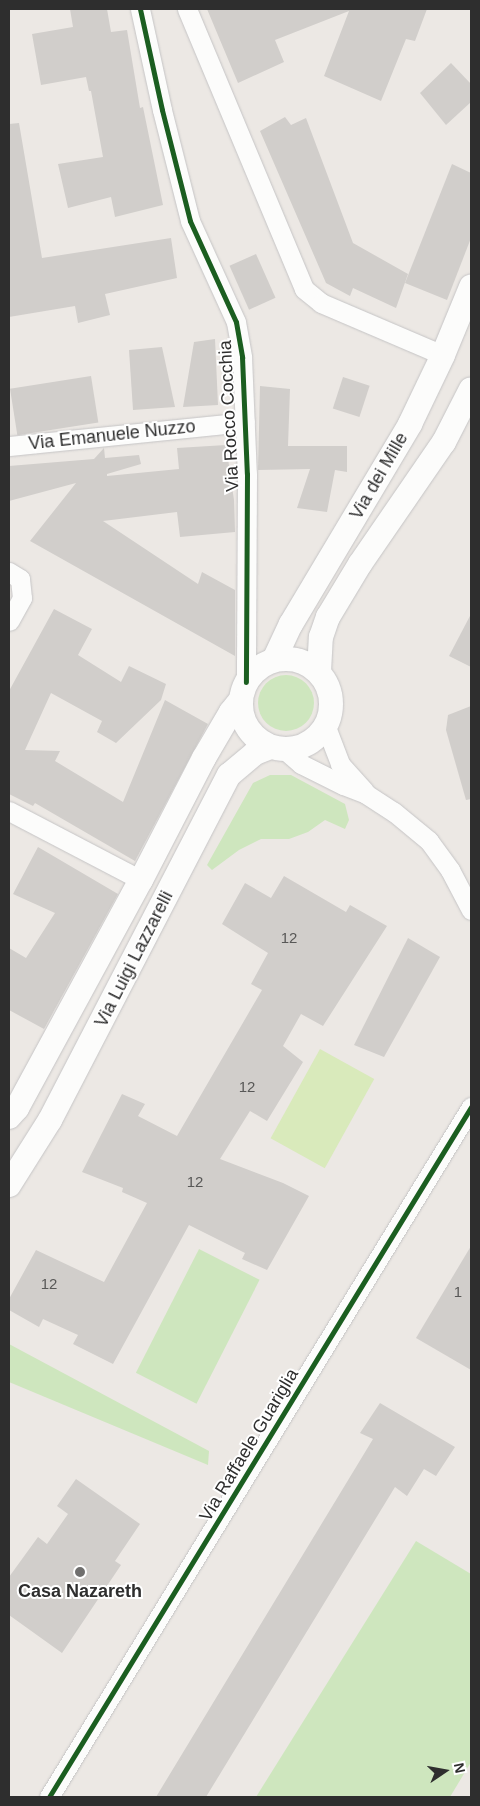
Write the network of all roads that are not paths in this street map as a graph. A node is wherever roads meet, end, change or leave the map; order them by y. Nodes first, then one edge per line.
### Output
1 (187, 9) edge
2 (141, 10) edge
3 (471, 287) edge
4 (443, 355) junction
5 (471, 389) edge
6 (245, 422) junction
7 (9, 446) edge
8 (9, 572) edge
9 (9, 621) edge
10 (274, 660) junction
11 (318, 672) junction
12 (243, 691) junction
13 (326, 727) junction
14 (278, 748) junction
15 (366, 794) junction
16 (9, 811) edge
17 (141, 880) junction
18 (471, 910) edge
19 (471, 1107) edge
20 (9, 1117) edge
21 (9, 1186) edge
22 (49, 1797) edge

1 - 4 street
2 - 6 street, Via Rocco Cocchia
3 - 4 street, Via dei Mille
4 - 10 street, Via dei Mille
5 - 11 street, Via dei Mille
6 - 7 street, Via Emanuele Nuzzo
6 - 12 street, Via Rocco Cocchia
8 - 9 street
10 - 11 street
10 - 12 street
11 - 13 street
12 - 14 street
12 - 17 street, Via Luigi Lazzarelli
13 - 14 street
13 - 15 street
14 - 15 street
14 - 21 street, Via Luigi Lazzarelli
15 - 18 street
16 - 17 street
17 - 20 street, Via Luigi Lazzarelli
19 - 22 street, Via Raffaele Guariglia

